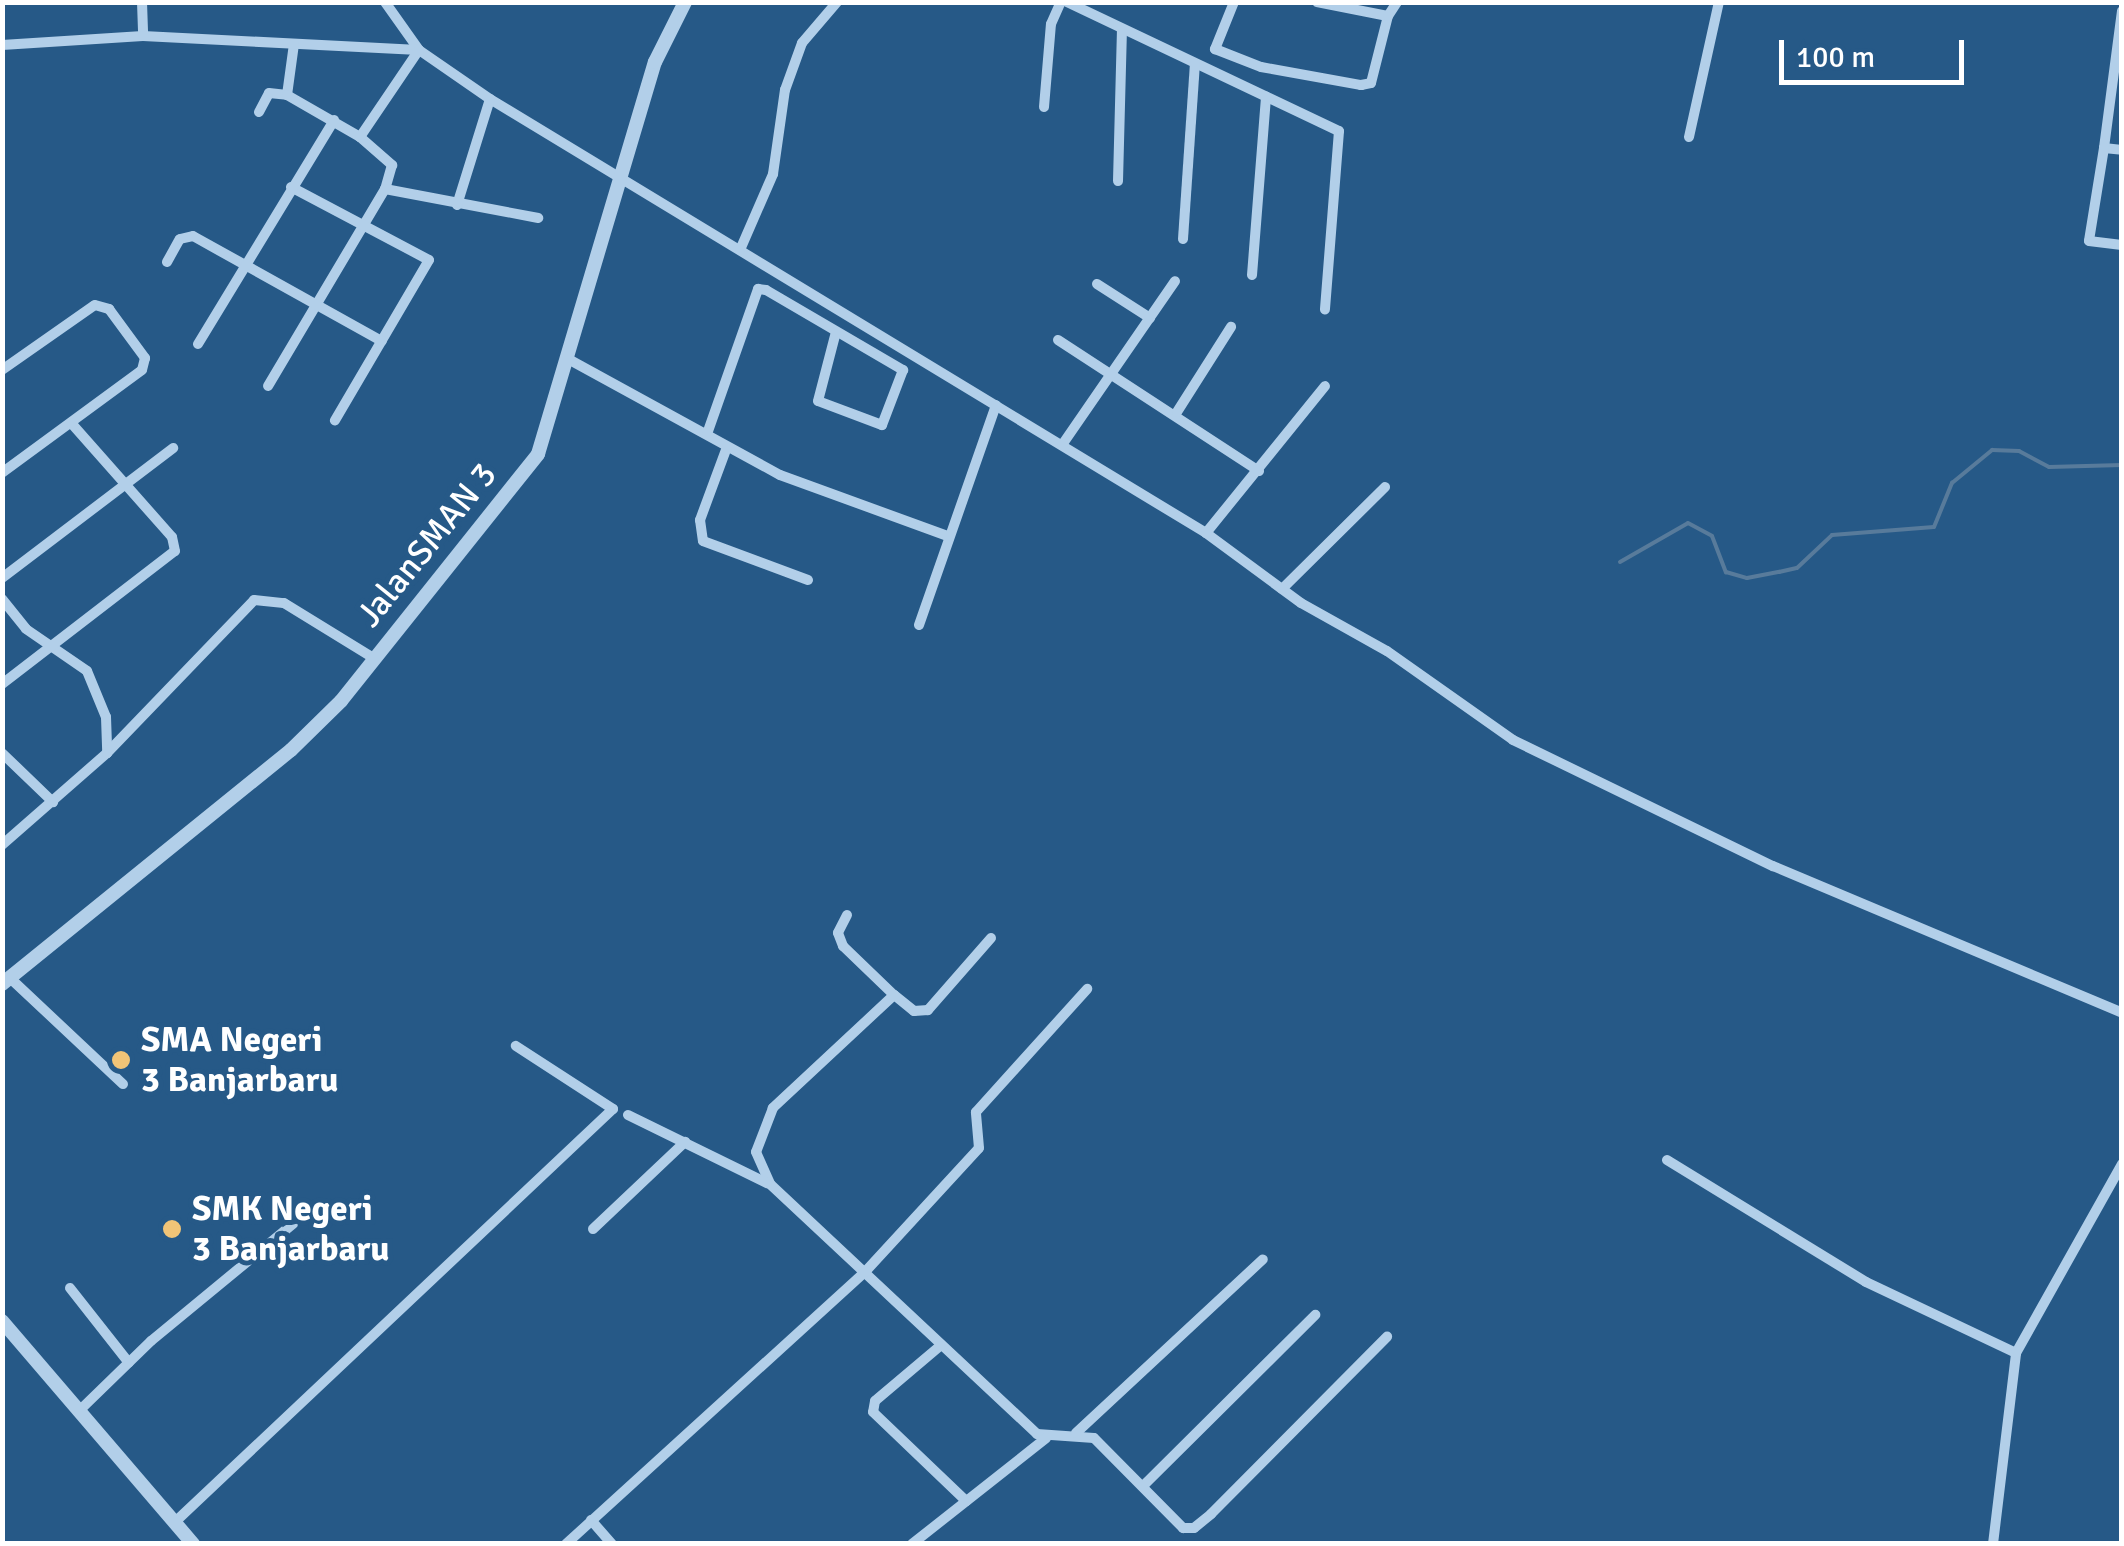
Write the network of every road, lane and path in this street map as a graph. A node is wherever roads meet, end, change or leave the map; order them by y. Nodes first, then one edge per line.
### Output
1 (142, 2) edge
2 (385, 2) edge
3 (685, 2) edge
4 (837, 2) edge
5 (1064, 2) edge
6 (1234, 2) edge
7 (1317, 2) edge
8 (1397, 2) edge
9 (1719, 2) edge
10 (2122, 10) edge
11 (1388, 16) junction
12 (1122, 29) junction
13 (143, 36) junction
14 (3, 43) edge
15 (294, 44) junction
16 (1215, 49) junction
17 (419, 50) junction
18 (2118, 64) edge
19 (1201, 66) junction
20 (287, 96) junction
21 (1266, 97) junction
22 (490, 98) junction
23 (1044, 107) dead end
24 (260, 112) dead end
25 (334, 120) junction
26 (1689, 137) dead end
27 (360, 138) junction
28 (2104, 148) junction
29 (2122, 150) edge
30 (622, 179) junction
31 (1118, 181) dead end
32 (291, 187) junction
33 (385, 189) junction
34 (456, 205) junction
35 (538, 218) dead end
36 (364, 224) junction
37 (1183, 239) dead end
38 (2122, 246) edge
39 (740, 250) junction
40 (167, 262) dead end
41 (245, 264) junction
42 (1252, 276) dead end
43 (1175, 281) dead end
44 (1097, 284) dead end
45 (316, 303) junction
46 (1325, 309) dead end
47 (1150, 318) junction
48 (1232, 327) dead end
49 (836, 332) junction
50 (1058, 340) dead end
51 (382, 341) junction
52 (198, 344) dead end
53 (570, 360) junction
54 (2, 370) edge
55 (1110, 375) junction
56 (268, 386) dead end
57 (1326, 386) dead end
58 (996, 405) junction
59 (1178, 412) junction
60 (335, 420) dead end
61 (71, 423) junction
62 (707, 434) junction
63 (1062, 446) junction
64 (728, 447) junction
65 (173, 448) dead end
66 (1259, 471) junction
67 (2, 473) edge
68 (124, 484) junction
69 (1385, 486) dead end
70 (1206, 533) junction
71 (948, 536) junction
72 (2, 578) edge
73 (808, 580) dead end
74 (1282, 589) junction
75 (2, 600) edge
76 (919, 625) dead end
77 (54, 649) junction
78 (375, 658) junction
79 (2, 684) edge
80 (106, 752) junction
81 (2, 753) edge
82 (52, 802) junction
83 (2, 845) edge
84 (848, 914) dead end
85 (991, 938) dead end
86 (6, 981) edge
87 (1087, 989) dead end
88 (894, 994) junction
89 (2122, 1013) edge
90 (516, 1046) dead end
91 (123, 1084) dead end
92 (628, 1115) dead end
93 (685, 1142) junction
94 (1667, 1160) dead end
95 (2122, 1164) edge
96 (770, 1184) junction
97 (293, 1224) dead end
98 (594, 1229) dead end
99 (1263, 1259) dead end
100 (864, 1272) junction
101 (70, 1288) dead end
102 (1315, 1315) dead end
103 (2, 1321) edge
104 (1387, 1337) dead end
105 (940, 1346) junction
106 (2016, 1354) junction
107 (128, 1363) junction
108 (80, 1410) junction
109 (1075, 1434) junction
110 (1046, 1438) junction
111 (1142, 1486) junction
112 (966, 1501) junction
113 (591, 1520) junction
114 (175, 1522) junction
115 (193, 1544) edge
116 (566, 1544) edge
117 (612, 1544) edge
118 (912, 1544) edge
119 (1992, 1544) edge

1 - 13 street
2 - 17 street
3 - 30 street, JalanSMAN 3
4 - 39 street
5 - 12 street
5 - 23 street
6 - 16 street
7 - 11 street
8 - 11 street
9 - 26 street
10 - 18 street
11 - 16 street
12 - 19 street
12 - 31 street
13 - 14 street
13 - 15 street
15 - 17 street
15 - 20 street
16 - 19 street
17 - 22 street
17 - 27 street
18 - 28 street
19 - 21 street
19 - 37 street
20 - 24 street
20 - 25 street
21 - 42 street
21 - 46 street
22 - 30 street
22 - 34 street
25 - 27 street
25 - 32 street
27 - 33 street
28 - 29 street
28 - 38 street
30 - 39 street
30 - 53 street, JalanSMAN 3
32 - 36 street
32 - 41 street
33 - 34 street
33 - 36 street
34 - 35 street
36 - 45 street
36 - 51 street
39 - 58 street
40 - 41 street
41 - 45 street
41 - 52 street
43 - 47 street
44 - 47 street
45 - 51 street
45 - 56 street
47 - 55 street
48 - 59 street
49 - 49 street
49 - 62 street
50 - 55 street
51 - 60 street
53 - 62 street
53 - 78 street, JalanSMAN 3
54 - 61 street
55 - 59 street
55 - 63 street
57 - 66 street
58 - 63 street
58 - 71 street
59 - 66 street
61 - 67 street
61 - 68 street
62 - 64 street
63 - 70 street
64 - 71 street
64 - 73 street
65 - 68 street
66 - 70 street
68 - 72 street
68 - 77 street
69 - 74 street
70 - 74 street
71 - 76 street
74 - 89 street
75 - 77 street
77 - 79 street
77 - 80 street
78 - 80 street
78 - 86 street, JalanSMAN 3
80 - 82 street
81 - 82 street
82 - 83 street
84 - 88 street
85 - 88 street
86 - 91 street
87 - 100 street
88 - 96 street
90 - 114 street
92 - 93 street
93 - 96 street
93 - 98 street
94 - 106 street
95 - 106 street
96 - 100 street
97 - 107 street
99 - 109 street
100 - 105 street
100 - 113 street
101 - 107 street
102 - 111 street
103 - 108 street
104 - 111 street
105 - 110 street
105 - 112 street
106 - 119 street
107 - 108 street
108 - 114 street
109 - 110 street
109 - 111 street
110 - 112 street
112 - 118 street
113 - 116 street
113 - 117 street
114 - 115 street

